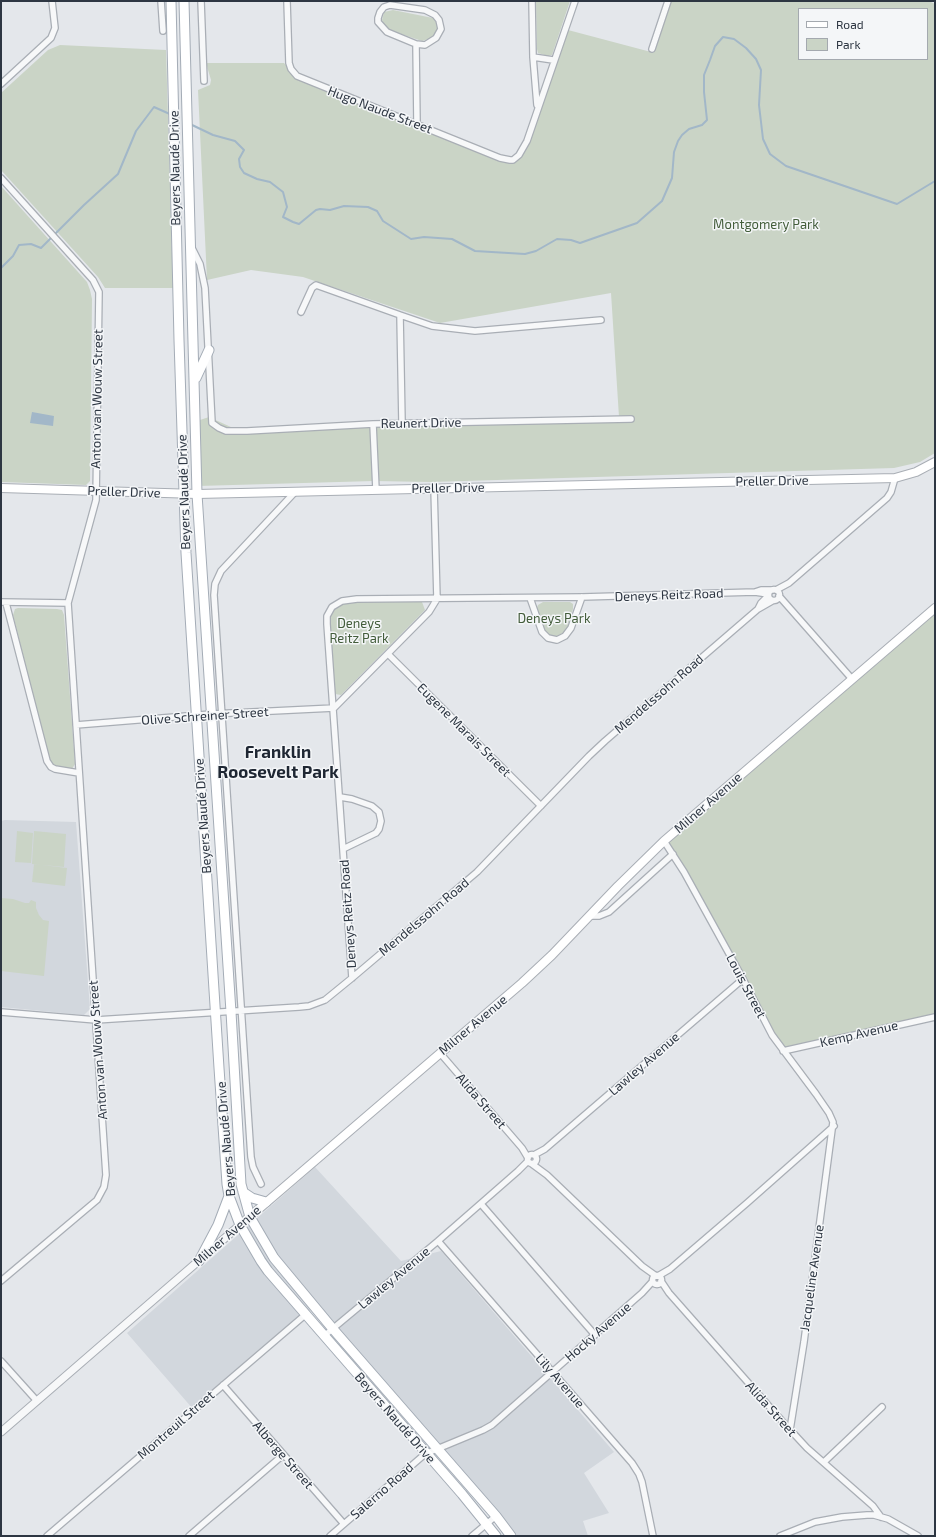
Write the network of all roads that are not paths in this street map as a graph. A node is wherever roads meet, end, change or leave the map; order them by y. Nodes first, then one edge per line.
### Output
1 (52, 1) edge
2 (161, 1) edge
3 (171, 1) edge
4 (184, 1) edge
5 (201, 1) edge
6 (287, 1) edge
7 (532, 1) edge
8 (575, 1) edge
9 (668, 1) edge
10 (163, 31) dead end
11 (416, 44) junction
12 (652, 49) dead end
13 (533, 57) junction
14 (553, 60) junction
15 (204, 81) dead end
16 (1, 84) edge
17 (537, 108) junction
18 (418, 124) junction
19 (1, 178) edge
20 (191, 246) junction
21 (178, 290) junction
22 (192, 290) junction
23 (301, 312) dead end
24 (400, 315) junction
25 (601, 320) dead end
26 (179, 340) junction
27 (193, 340) junction
28 (209, 350) junction
29 (194, 381) junction
30 (631, 419) dead end
31 (212, 423) joint
32 (402, 423) junction
33 (373, 424) junction
34 (935, 462) edge
35 (895, 478) junction
36 (1, 488) edge
37 (434, 488) junction
38 (376, 490) junction
39 (96, 491) junction
40 (295, 492) junction
41 (184, 494) junction
42 (197, 494) junction
43 (774, 595) junction
44 (582, 597) junction
45 (530, 598) junction
46 (437, 599) junction
47 (4, 603) edge
48 (68, 603) junction
49 (935, 608) edge
50 (388, 654) junction
51 (852, 679) junction
52 (334, 708) junction
53 (211, 714) junction
54 (222, 714) junction
55 (196, 716) junction
56 (76, 725) junction
57 (79, 773) junction
58 (340, 797) junction
59 (541, 806) junction
60 (664, 841) junction
61 (343, 849) junction
62 (673, 854) junction
63 (590, 916) junction
64 (352, 978) junction
65 (743, 979) junction
66 (242, 1010) junction
67 (1, 1012) edge
68 (231, 1012) junction
69 (217, 1013) junction
70 (935, 1017) edge
71 (96, 1020) junction
72 (783, 1051) junction
73 (440, 1053) junction
74 (834, 1126) junction
75 (532, 1159) junction
76 (261, 1184) dead end
77 (243, 1192) junction
78 (230, 1196) junction
79 (266, 1202) junction
80 (481, 1204) junction
81 (250, 1217) junction
82 (240, 1225) junction
83 (438, 1241) junction
84 (199, 1261) junction
85 (657, 1280) junction
86 (1, 1281) edge
87 (305, 1315) junction
88 (333, 1329) junction
89 (595, 1335) junction
90 (324, 1336) junction
91 (1, 1361) edge
92 (553, 1371) junction
93 (223, 1385) junction
94 (37, 1401) junction
95 (882, 1407) dead end
96 (790, 1430) junction
97 (1, 1432) edge
98 (436, 1449) junction
99 (426, 1454) junction
100 (283, 1455) junction
101 (824, 1462) junction
102 (496, 1516) junction
103 (881, 1517) junction
104 (344, 1524) junction
105 (486, 1524) junction
106 (47, 1536) edge
107 (189, 1536) edge
108 (330, 1536) edge
109 (472, 1536) edge
110 (496, 1536) edge
111 (511, 1536) edge
112 (652, 1536) edge
113 (780, 1536) edge
114 (918, 1536) edge

1 - 16 street
2 - 10 street
3 - 21 main road, Beyers Naudé Drive
4 - 20 main road, Beyers Naudé Drive
5 - 15 street
6 - 18 street, Hugo Naude Street
7 - 13 street
8 - 14 street, Hugo Naude Street
9 - 12 street
11 - 11 street
11 - 18 street
13 - 14 street
13 - 17 street
14 - 17 street, Hugo Naude Street
17 - 18 street, Hugo Naude Street
19 - 39 street, Anton van Wouw Street
20 - 22 main road, Beyers Naudé Drive
20 - 28 street, Beyers Naudé Drive
21 - 22 main road
21 - 26 main road, Beyers Naudé Drive
22 - 27 main road, Beyers Naudé Drive
23 - 24 street
24 - 25 street
24 - 32 street
26 - 27 main road
26 - 41 main road, Beyers Naudé Drive
27 - 29 main road, Beyers Naudé Drive
28 - 29 main road
28 - 31 street, Beyers Naudé Drive
29 - 42 main road, Beyers Naudé Drive
30 - 32 street, Reunert Drive
31 - 33 street, Reunert Drive
32 - 33 street, Reunert Drive
33 - 38 street
34 - 35 main road
35 - 37 main road, Preller Drive
35 - 43 street, Mendelssohn Road
36 - 39 main road, Preller Drive
37 - 38 main road, Preller Drive
37 - 46 street
38 - 40 main road, Preller Drive
39 - 41 main road, Preller Drive
39 - 48 street, Anton van Wouw Street
40 - 42 main road, Preller Drive
40 - 54 street, Beyers Naudé Drive
41 - 42 main road, Preller Drive
41 - 55 main road, Beyers Naudé Drive
42 - 53 main road, Beyers Naudé Drive
43 - 44 street, Deneys Reitz Road
43 - 51 street
43 - 59 street, Mendelssohn Road
44 - 45 street, Deneys Reitz Road
44 - 45 street
45 - 46 street, Deneys Reitz Road
46 - 50 street
46 - 52 street, Deneys Reitz Road
47 - 48 street
47 - 57 street
48 - 56 street, Anton van Wouw Street
49 - 51 main road, Milner Avenue
50 - 52 street
50 - 59 street, Eugene Marais Street
51 - 60 main road, Milner Avenue
52 - 54 street, Olive Schreiner Street
52 - 58 street, Deneys Reitz Road
53 - 54 street, Olive Schreiner Street
53 - 55 street, Olive Schreiner Street
53 - 68 main road, Beyers Naudé Drive
54 - 66 street, Beyers Naudé Drive
55 - 56 street, Olive Schreiner Street
55 - 69 main road, Beyers Naudé Drive
56 - 57 street, Anton van Wouw Street
57 - 71 street, Anton van Wouw Street
58 - 61 street, Deneys Reitz Road
58 - 61 street, Deneys Reitz Road
59 - 64 street, Mendelssohn Road
60 - 62 street, Louis Street
60 - 63 main road, Milner Avenue
61 - 64 street, Deneys Reitz Road
62 - 63 street
62 - 65 street, Louis Street
63 - 73 main road, Milner Avenue
64 - 66 street, Mendelssohn Road
65 - 72 street, Louis Street
65 - 75 street, Lawley Avenue
66 - 68 street, Mendelssohn Road
66 - 76 street, Beyers Naudé Drive
67 - 71 street, Mendelssohn Road
68 - 69 street, Mendelssohn Road
68 - 77 main road, Beyers Naudé Drive
69 - 71 street, Mendelssohn Road
69 - 78 main road, Beyers Naudé Drive
70 - 72 street, Kemp Avenue
71 - 86 street, Anton van Wouw Street
72 - 74 street, Louis Street
73 - 75 street, Alida Street
73 - 79 main road, Milner Avenue
74 - 85 street, Hocky Avenue
74 - 96 street, Jacqueline Avenue
75 - 80 street, Lawley Avenue
75 - 85 street, Alida Street
77 - 79 main road
77 - 81 main road, Beyers Naudé Drive
78 - 82 main road, Beyers Naudé Drive
78 - 84 main road
79 - 81 main road, Milner Avenue
80 - 83 street, Lawley Avenue
80 - 89 street
81 - 82 main road, Milner Avenue
81 - 88 main road, Beyers Naudé Drive
82 - 84 street, Milner Avenue
82 - 87 main road, Beyers Naudé Drive
83 - 88 street, Lawley Avenue
83 - 92 street, Lily Avenue
84 - 94 street, Milner Avenue
85 - 89 street, Hocky Avenue
85 - 96 street, Alida Street
87 - 90 main road, Beyers Naudé Drive
87 - 93 street, Montreuil Street
88 - 90 street, Lawley Avenue
88 - 98 main road, Beyers Naudé Drive
89 - 92 street, Hocky Avenue
90 - 99 main road, Beyers Naudé Drive
91 - 94 street
92 - 98 street, Hocky Avenue
92 - 112 street, Lily Avenue
93 - 100 street, Alberge Street
93 - 106 street, Montreuil Street
94 - 97 street, Milner Avenue
95 - 101 street
96 - 101 street, Alida Street
98 - 99 street, Salerno Road
98 - 102 main road, Beyers Naudé Drive
99 - 104 street, Salerno Road
99 - 105 main road, Beyers Naudé Drive
100 - 104 street, Alberge Street
100 - 107 street
101 - 103 street, Alida Street
102 - 105 street
102 - 111 main road, Beyers Naudé Drive
103 - 113 street
103 - 114 street
104 - 108 street, Salerno Road
105 - 109 street
105 - 110 main road, Beyers Naudé Drive

